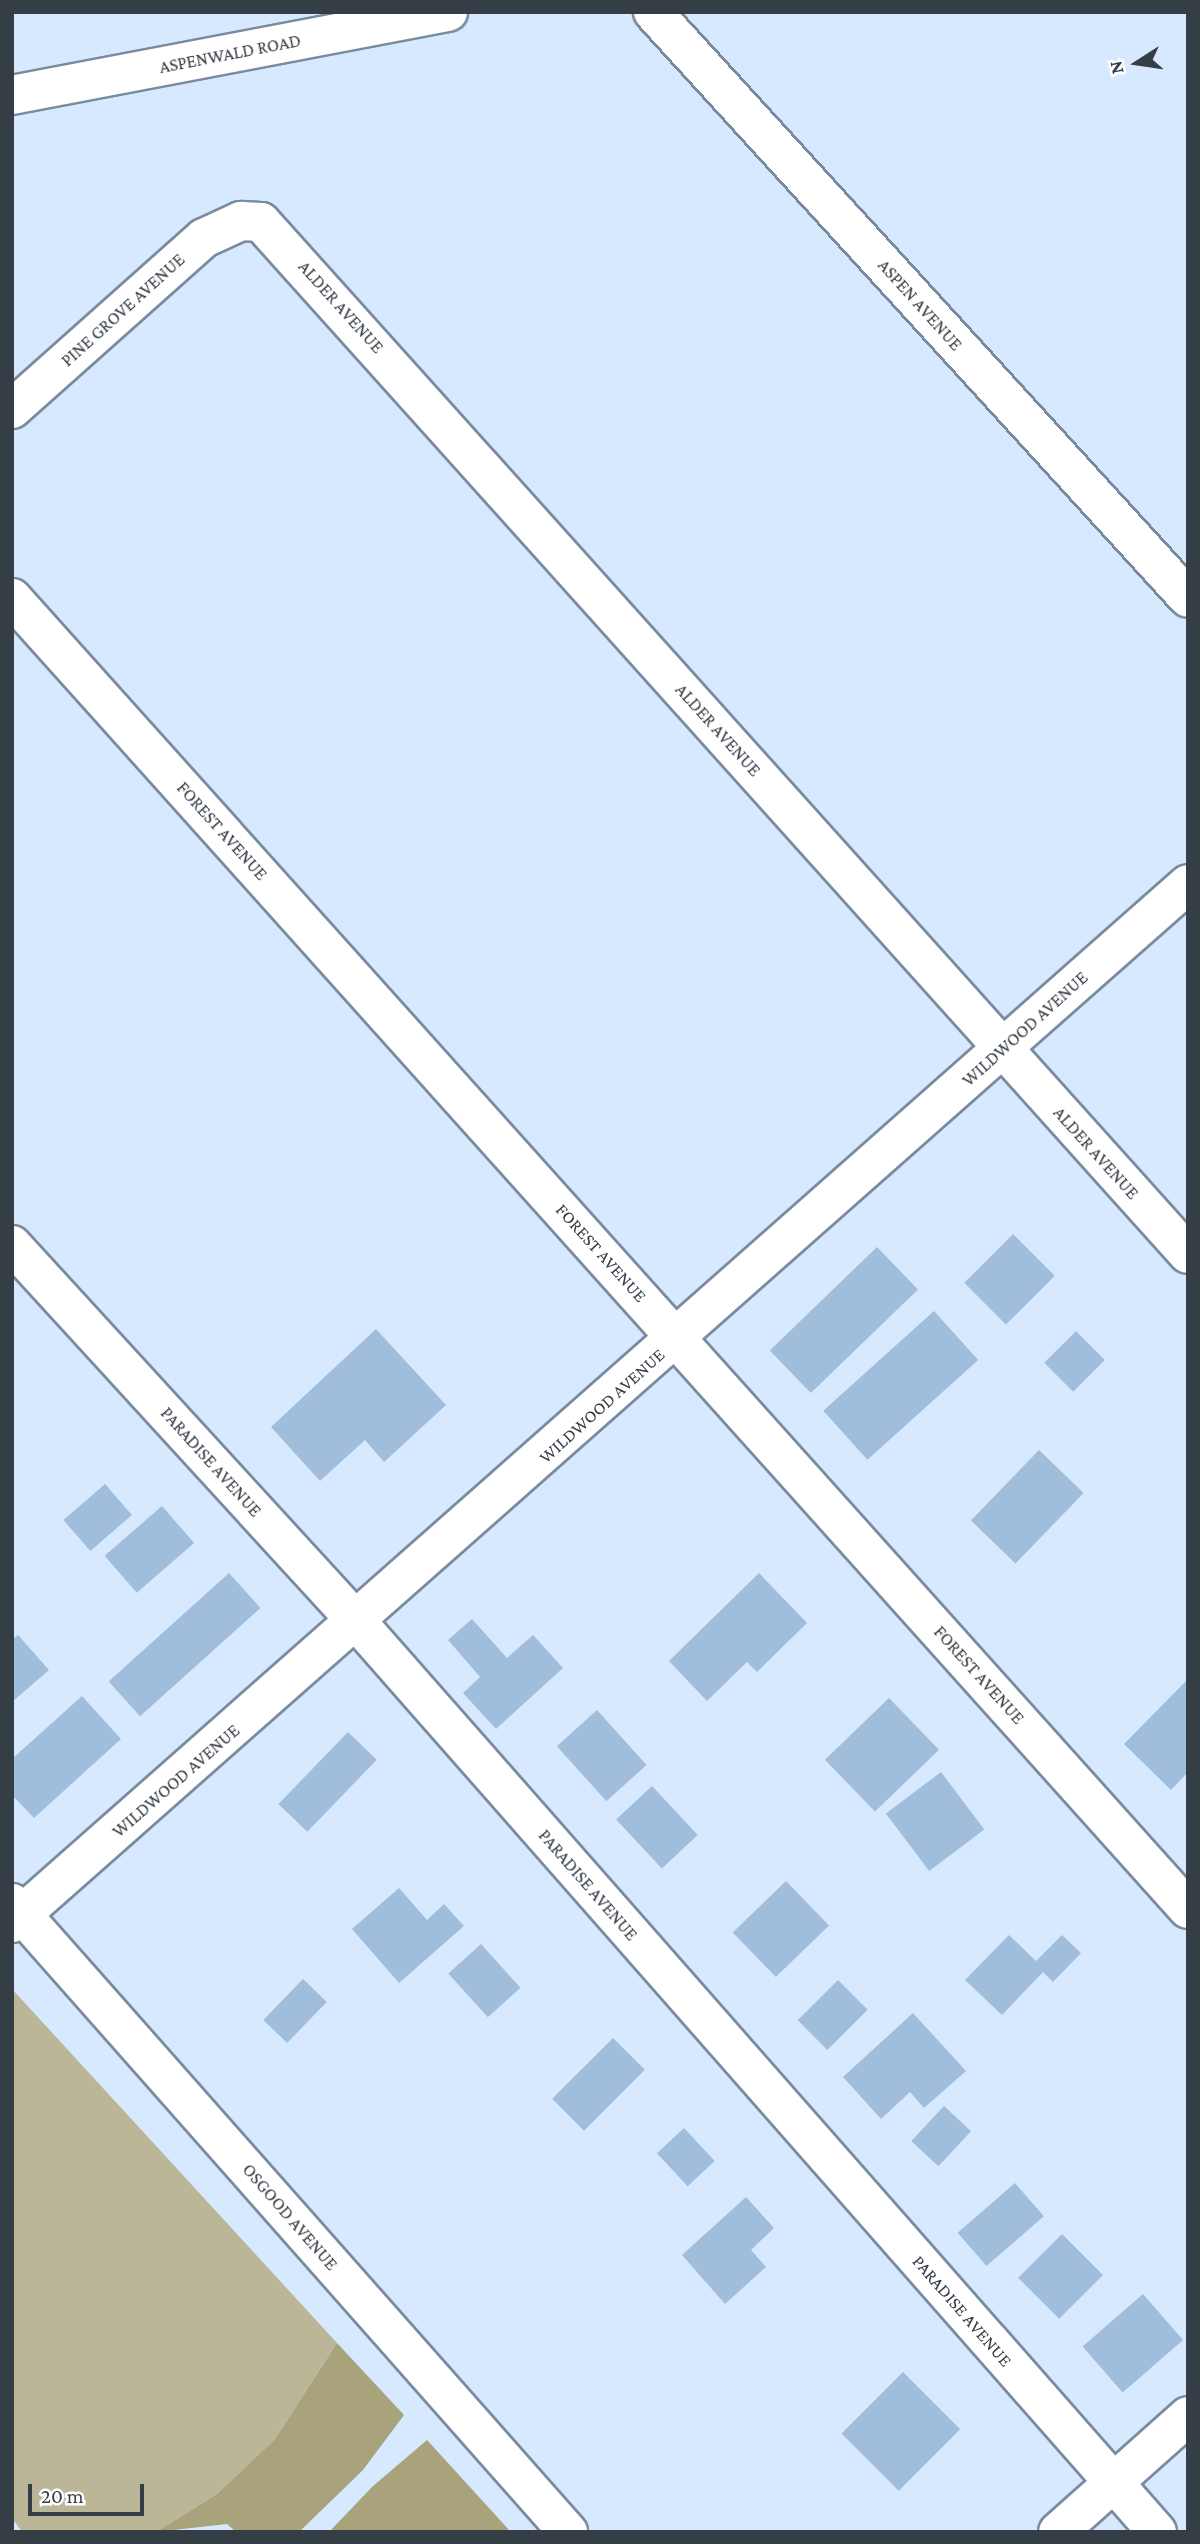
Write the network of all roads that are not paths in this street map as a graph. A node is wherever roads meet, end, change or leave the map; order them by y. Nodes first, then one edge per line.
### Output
1 (447, 12) edge
2 (653, 12) edge
3 (12, 95) edge
4 (241, 221) joint
5 (12, 409) edge
6 (12, 598) edge
7 (1188, 598) edge
8 (1188, 884) edge
9 (1003, 1049) junction
10 (12, 1245) edge
11 (1188, 1254) edge
12 (678, 1338) junction
13 (358, 1623) junction
14 (1188, 1909) edge
15 (16, 1913) edge
16 (1188, 2416) edge
17 (1113, 2483) junction
18 (568, 2532) edge
19 (1058, 2532) edge
20 (1157, 2532) edge

1 - 3 street, ASPENWALD ROAD
2 - 7 street, ASPEN AVENUE
4 - 5 street, PINE GROVE AVENUE
4 - 9 street, ALDER AVENUE
6 - 12 street, FOREST AVENUE
8 - 9 street, WILDWOOD AVENUE
9 - 11 street, ALDER AVENUE
9 - 12 street, WILDWOOD AVENUE
10 - 13 street, PARADISE AVENUE
12 - 13 street, WILDWOOD AVENUE
12 - 14 street, FOREST AVENUE
13 - 15 street, WILDWOOD AVENUE
13 - 17 street, PARADISE AVENUE
15 - 18 street, OSGOOD AVENUE
16 - 17 street
17 - 19 street
17 - 20 street, PARADISE AVENUE

